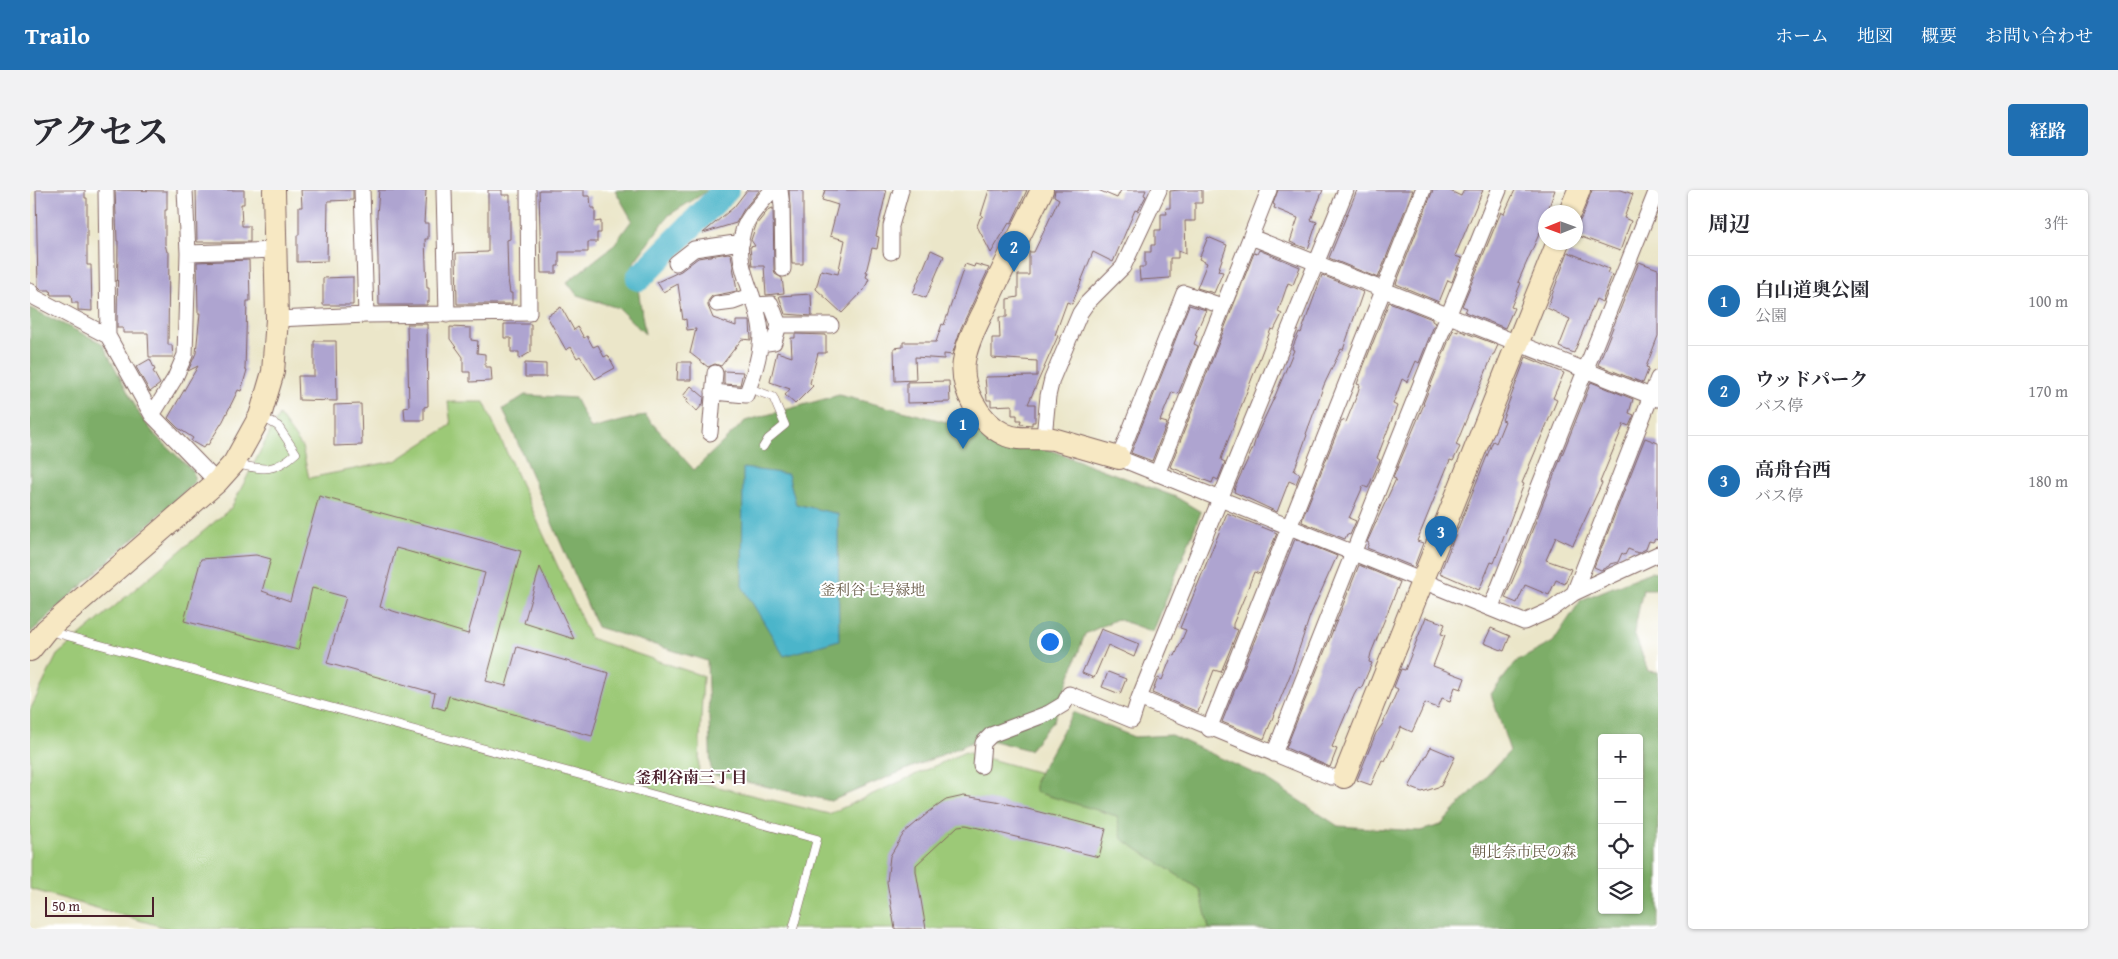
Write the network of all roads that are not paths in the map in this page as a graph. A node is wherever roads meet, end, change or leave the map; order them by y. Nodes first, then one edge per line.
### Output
1 (106, 190) edge
2 (185, 190) edge
3 (274, 190) edge
4 (362, 190) edge
5 (444, 190) edge
6 (528, 190) edge
7 (772, 190) edge
8 (780, 190) edge
9 (900, 190) edge
10 (1042, 190) edge
11 (1159, 190) edge
12 (1269, 190) edge
13 (1346, 190) edge
14 (1423, 190) edge
15 (1499, 190) edge
16 (1579, 190) edge
17 (1658, 190) edge
18 (1573, 205) edge
19 (1251, 237) junction
20 (742, 242) junction
21 (276, 250) junction
22 (1555, 250) edge
23 (891, 252) dead end
24 (188, 253) junction
25 (676, 262) dead end
26 (1316, 264) junction
27 (783, 269) dead end
28 (1382, 290) junction
29 (30, 291) edge
30 (754, 300) junction
31 (717, 304) dead end
32 (1222, 306) junction
33 (366, 315) junction
34 (447, 315) junction
35 (1448, 317) junction
36 (277, 319) junction
37 (778, 325) junction
38 (831, 325) dead end
39 (108, 336) junction
40 (1517, 343) junction
41 (760, 344) junction
42 (1586, 371) junction
43 (715, 373) dead end
44 (1658, 378) edge
45 (749, 388) junction
46 (713, 392) junction
47 (1654, 398) edge
48 (152, 415) junction
49 (260, 416) junction
50 (710, 433) dead end
51 (1044, 437) junction
52 (764, 448) dead end
53 (1119, 458) junction
54 (234, 463) junction
55 (1157, 474) junction
56 (217, 482) junction
57 (1221, 500) junction
58 (1288, 528) junction
59 (1352, 553) junction
60 (1658, 554) edge
61 (1423, 580) junction
62 (1574, 593) junction
63 (1491, 607) junction
64 (46, 630) junction
65 (30, 650) edge
66 (1139, 698) junction
67 (1209, 729) junction
68 (1274, 754) junction
69 (981, 766) dead end
70 (1344, 776) joint
71 (793, 929) edge

1 - 39 street
2 - 24 street
3 - 21 street
4 - 33 street
5 - 34 street
6 - 34 street
7 - 20 street
8 - 27 street
9 - 23 street
10 - 51 street
11 - 51 street
12 - 19 street
13 - 26 street
14 - 28 street
15 - 35 street
16 - 18 street
17 - 42 street
19 - 26 street
19 - 32 street
20 - 25 street
20 - 30 street
21 - 24 street
21 - 36 street
22 - 40 street
24 - 48 street
26 - 28 street
26 - 57 street
28 - 35 street
28 - 58 street
29 - 39 street
30 - 31 street
30 - 37 street
30 - 41 street
32 - 53 street
32 - 55 street
33 - 34 street
33 - 36 street
35 - 40 street
35 - 59 street
36 - 49 street
37 - 38 street
37 - 41 street
39 - 48 street
40 - 42 street
40 - 61 street
41 - 45 street
42 - 47 street
42 - 63 street
43 - 46 street
44 - 47 street
45 - 46 street
45 - 52 lane
46 - 50 street
47 - 62 street
48 - 56 street
49 - 54 street
49 - 54 lane
51 - 53 street
53 - 55 street
54 - 56 street
55 - 57 street
56 - 64 street
57 - 58 street
57 - 66 street
58 - 59 street
58 - 67 street
59 - 61 street
59 - 68 street
60 - 62 street
61 - 63 street
61 - 70 street
62 - 63 street
64 - 65 street
64 - 71 lane
66 - 67 street
66 - 69 street
67 - 68 street
68 - 70 street

